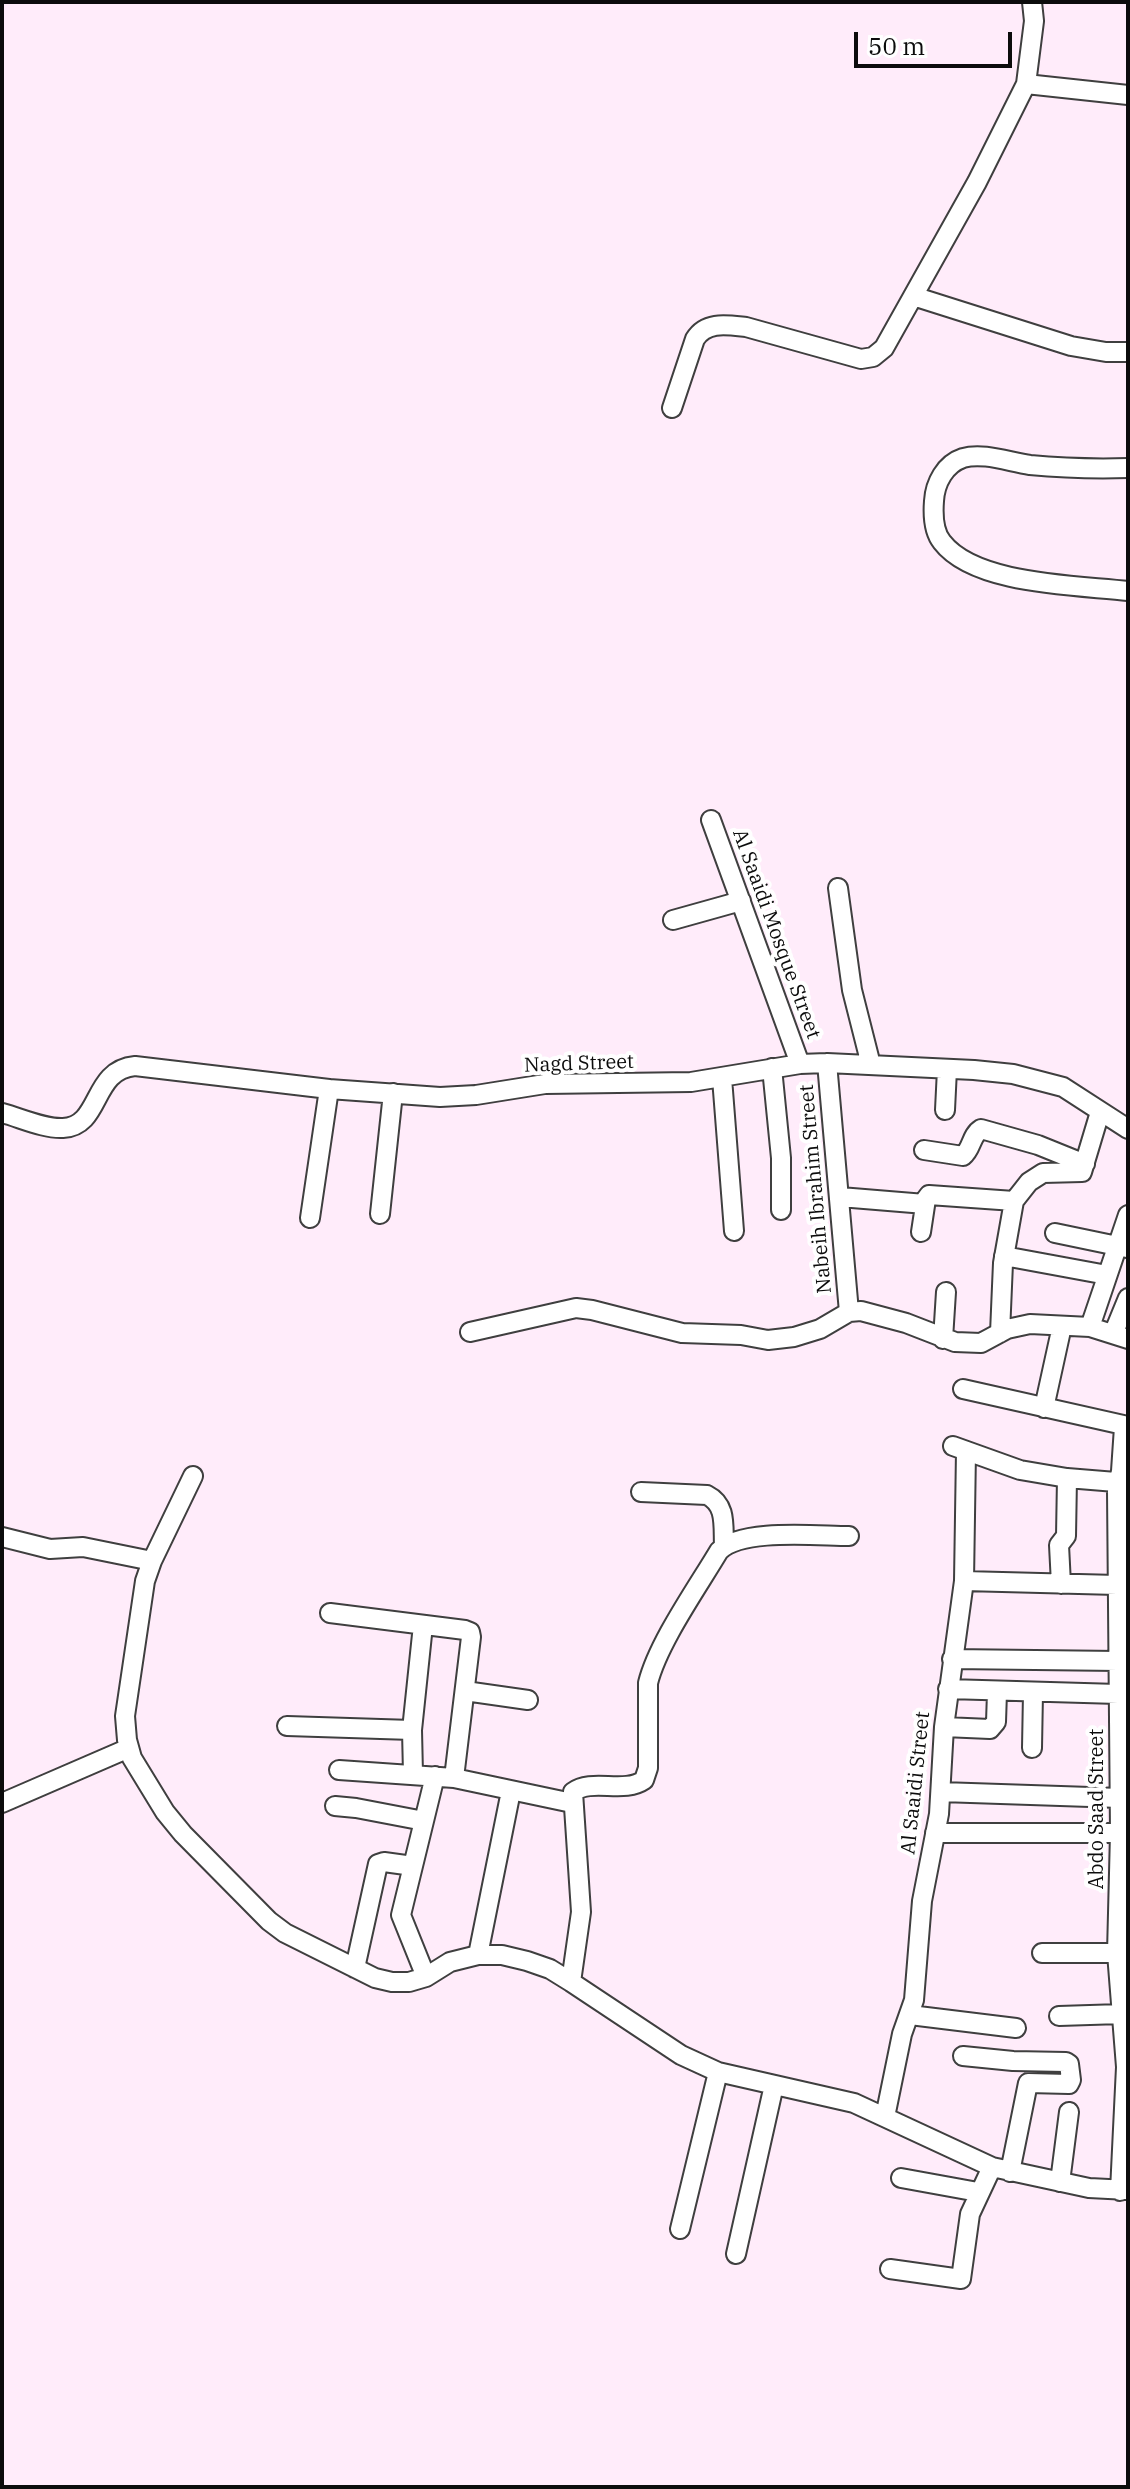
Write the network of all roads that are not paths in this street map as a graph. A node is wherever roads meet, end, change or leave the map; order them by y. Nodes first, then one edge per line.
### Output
1 (1032, 2) edge
2 (1026, 84) junction
3 (1128, 95) edge
4 (913, 296) junction
5 (1128, 352) edge
6 (672, 408) dead end
7 (1128, 468) edge
8 (1128, 591) edge
9 (711, 820) dead end
10 (838, 888) dead end
11 (741, 901) junction
12 (673, 920) dead end
13 (827, 1063) junction
14 (800, 1064) junction
15 (871, 1065) junction
16 (772, 1068) junction
17 (947, 1069) junction
18 (722, 1078) junction
19 (329, 1089) junction
20 (393, 1093) junction
21 (945, 1110) dead end
22 (1100, 1112) junction
23 (2, 1113) edge
24 (1128, 1129) edge
25 (924, 1150) dead end
26 (1085, 1164) junction
27 (840, 1197) junction
28 (1014, 1201) junction
29 (925, 1204) junction
30 (781, 1210) dead end
31 (380, 1214) dead end
32 (1128, 1215) edge
33 (310, 1218) dead end
34 (1087, 1230) junction
35 (734, 1231) dead end
36 (921, 1232) dead end
37 (1055, 1233) dead end
38 (1123, 1247) edge
39 (1004, 1256) junction
40 (1077, 1269) junction
41 (1107, 1275) junction
42 (946, 1292) dead end
43 (1128, 1298) edge
44 (849, 1312) junction
45 (1062, 1326) junction
46 (1090, 1327) junction
47 (470, 1332) dead end
48 (1000, 1333) junction
49 (1121, 1336) edge
50 (943, 1339) junction
51 (963, 1389) dead end
52 (1044, 1408) junction
53 (1126, 1426) edge
54 (193, 1476) dead end
55 (1067, 1478) junction
56 (1124, 1482) edge
57 (641, 1492) dead end
58 (849, 1536) dead end
59 (2, 1537) edge
60 (724, 1546) junction
61 (152, 1561) junction
62 (964, 1581) junction
63 (1061, 1584) junction
64 (1117, 1585) junction
65 (330, 1613) dead end
66 (423, 1625) junction
67 (952, 1659) junction
68 (1118, 1661) junction
69 (948, 1689) junction
70 (465, 1691) junction
71 (997, 1692) junction
72 (1033, 1693) junction
73 (1118, 1694) junction
74 (528, 1700) dead end
75 (287, 1726) dead end
76 (944, 1727) junction
77 (412, 1730) junction
78 (129, 1748) junction
79 (1032, 1748) dead end
80 (339, 1770) dead end
81 (413, 1774) junction
82 (445, 1777) junction
83 (511, 1791) junction
84 (941, 1792) junction
85 (1120, 1798) junction
86 (2, 1803) edge
87 (572, 1803) junction
88 (335, 1806) dead end
89 (424, 1821) junction
90 (1123, 1827) edge
91 (935, 1833) junction
92 (413, 1866) junction
93 (1123, 1898) edge
94 (1042, 1953) dead end
95 (1117, 1953) junction
96 (478, 1955) junction
97 (355, 1968) junction
98 (426, 1977) junction
99 (1123, 1981) edge
100 (571, 1982) junction
101 (1121, 2014) junction
102 (910, 2015) junction
103 (1059, 2016) dead end
104 (1016, 2028) dead end
105 (963, 2056) dead end
106 (1126, 2060) edge
107 (718, 2072) junction
108 (774, 2085) junction
109 (1069, 2112) dead end
110 (885, 2117) junction
111 (1001, 2169) junction
112 (901, 2178) dead end
113 (1060, 2182) junction
114 (1124, 2191) edge
115 (978, 2192) junction
116 (680, 2229) dead end
117 (736, 2254) dead end
118 (890, 2269) dead end

1 - 2 street
2 - 3 street
2 - 4 street
4 - 5 street
4 - 6 street
7 - 8 street
9 - 11 street, Al Saaidi Mosque Street
10 - 15 street
11 - 12 street
11 - 14 street, Al Saaidi Mosque Street
13 - 14 street, Nagd Street
13 - 15 street, Nagd Street
13 - 27 street, Nabeih Ibrahim Street
14 - 16 street, Nagd Street
15 - 17 street, Nagd Street
16 - 18 street, Nagd Street
16 - 30 street
17 - 21 street
17 - 22 street, Nagd Street
18 - 20 street, Nagd Street
18 - 35 street
19 - 20 street, Nagd Street
19 - 23 street, Nagd Street
19 - 33 street
20 - 31 street
22 - 24 street, Nagd Street
22 - 26 street
25 - 26 street
26 - 28 street
27 - 29 street
27 - 44 street, Nabeih Ibrahim Street
28 - 29 street
28 - 39 street
29 - 36 street
32 - 38 street
34 - 37 street
34 - 38 street
34 - 40 street
38 - 41 street
39 - 40 street
39 - 48 street
40 - 41 street
41 - 46 street
42 - 50 street
43 - 49 street
44 - 47 street
44 - 50 street
45 - 46 street
45 - 48 street
45 - 52 street
46 - 49 street
48 - 50 street
51 - 52 street
52 - 53 street
53 - 56 street, Abdo Saad Street
54 - 61 street
55 - 56 street
55 - 62 street, Al Saaidi Street
55 - 63 street
56 - 64 street, Abdo Saad Street
57 - 60 street
58 - 60 street
59 - 61 street
60 - 87 street
61 - 78 street
62 - 63 street
62 - 67 street, Al Saaidi Street
63 - 64 street
64 - 68 street, Abdo Saad Street
65 - 66 street
66 - 70 street
66 - 77 street
67 - 68 street
67 - 69 street, Al Saaidi Street
68 - 73 street, Abdo Saad Street
69 - 71 street
69 - 76 street, Al Saaidi Street
70 - 74 street
70 - 82 street
71 - 72 street
71 - 76 street
72 - 73 street
72 - 79 street
73 - 85 street, Abdo Saad Street
75 - 77 street
76 - 84 street, Al Saaidi Street
77 - 81 street
78 - 86 street
78 - 97 street
80 - 81 street
81 - 82 street
82 - 83 street
82 - 89 street
83 - 87 street
83 - 96 street
84 - 85 street
84 - 91 street, Al Saaidi Street
85 - 90 street, Abdo Saad Street
87 - 100 street
88 - 89 street
89 - 92 street
90 - 91 street
90 - 93 street, Abdo Saad Street
91 - 102 street, Al Saaidi Street
92 - 97 street
92 - 98 street
93 - 95 street, Abdo Saad Street
94 - 95 street
95 - 99 street, Abdo Saad Street
96 - 98 street
96 - 100 street
97 - 98 street
99 - 101 street, Abdo Saad Street
100 - 107 street
101 - 103 street
101 - 106 street, Abdo Saad Street
102 - 104 street
102 - 110 street, Al Saaidi Street
105 - 111 street
106 - 114 street, Abdo Saad Street
107 - 108 street
107 - 116 street
108 - 110 street
108 - 117 street
109 - 113 street
110 - 111 street
111 - 113 street
111 - 115 street
112 - 115 street
113 - 114 street
115 - 118 street

